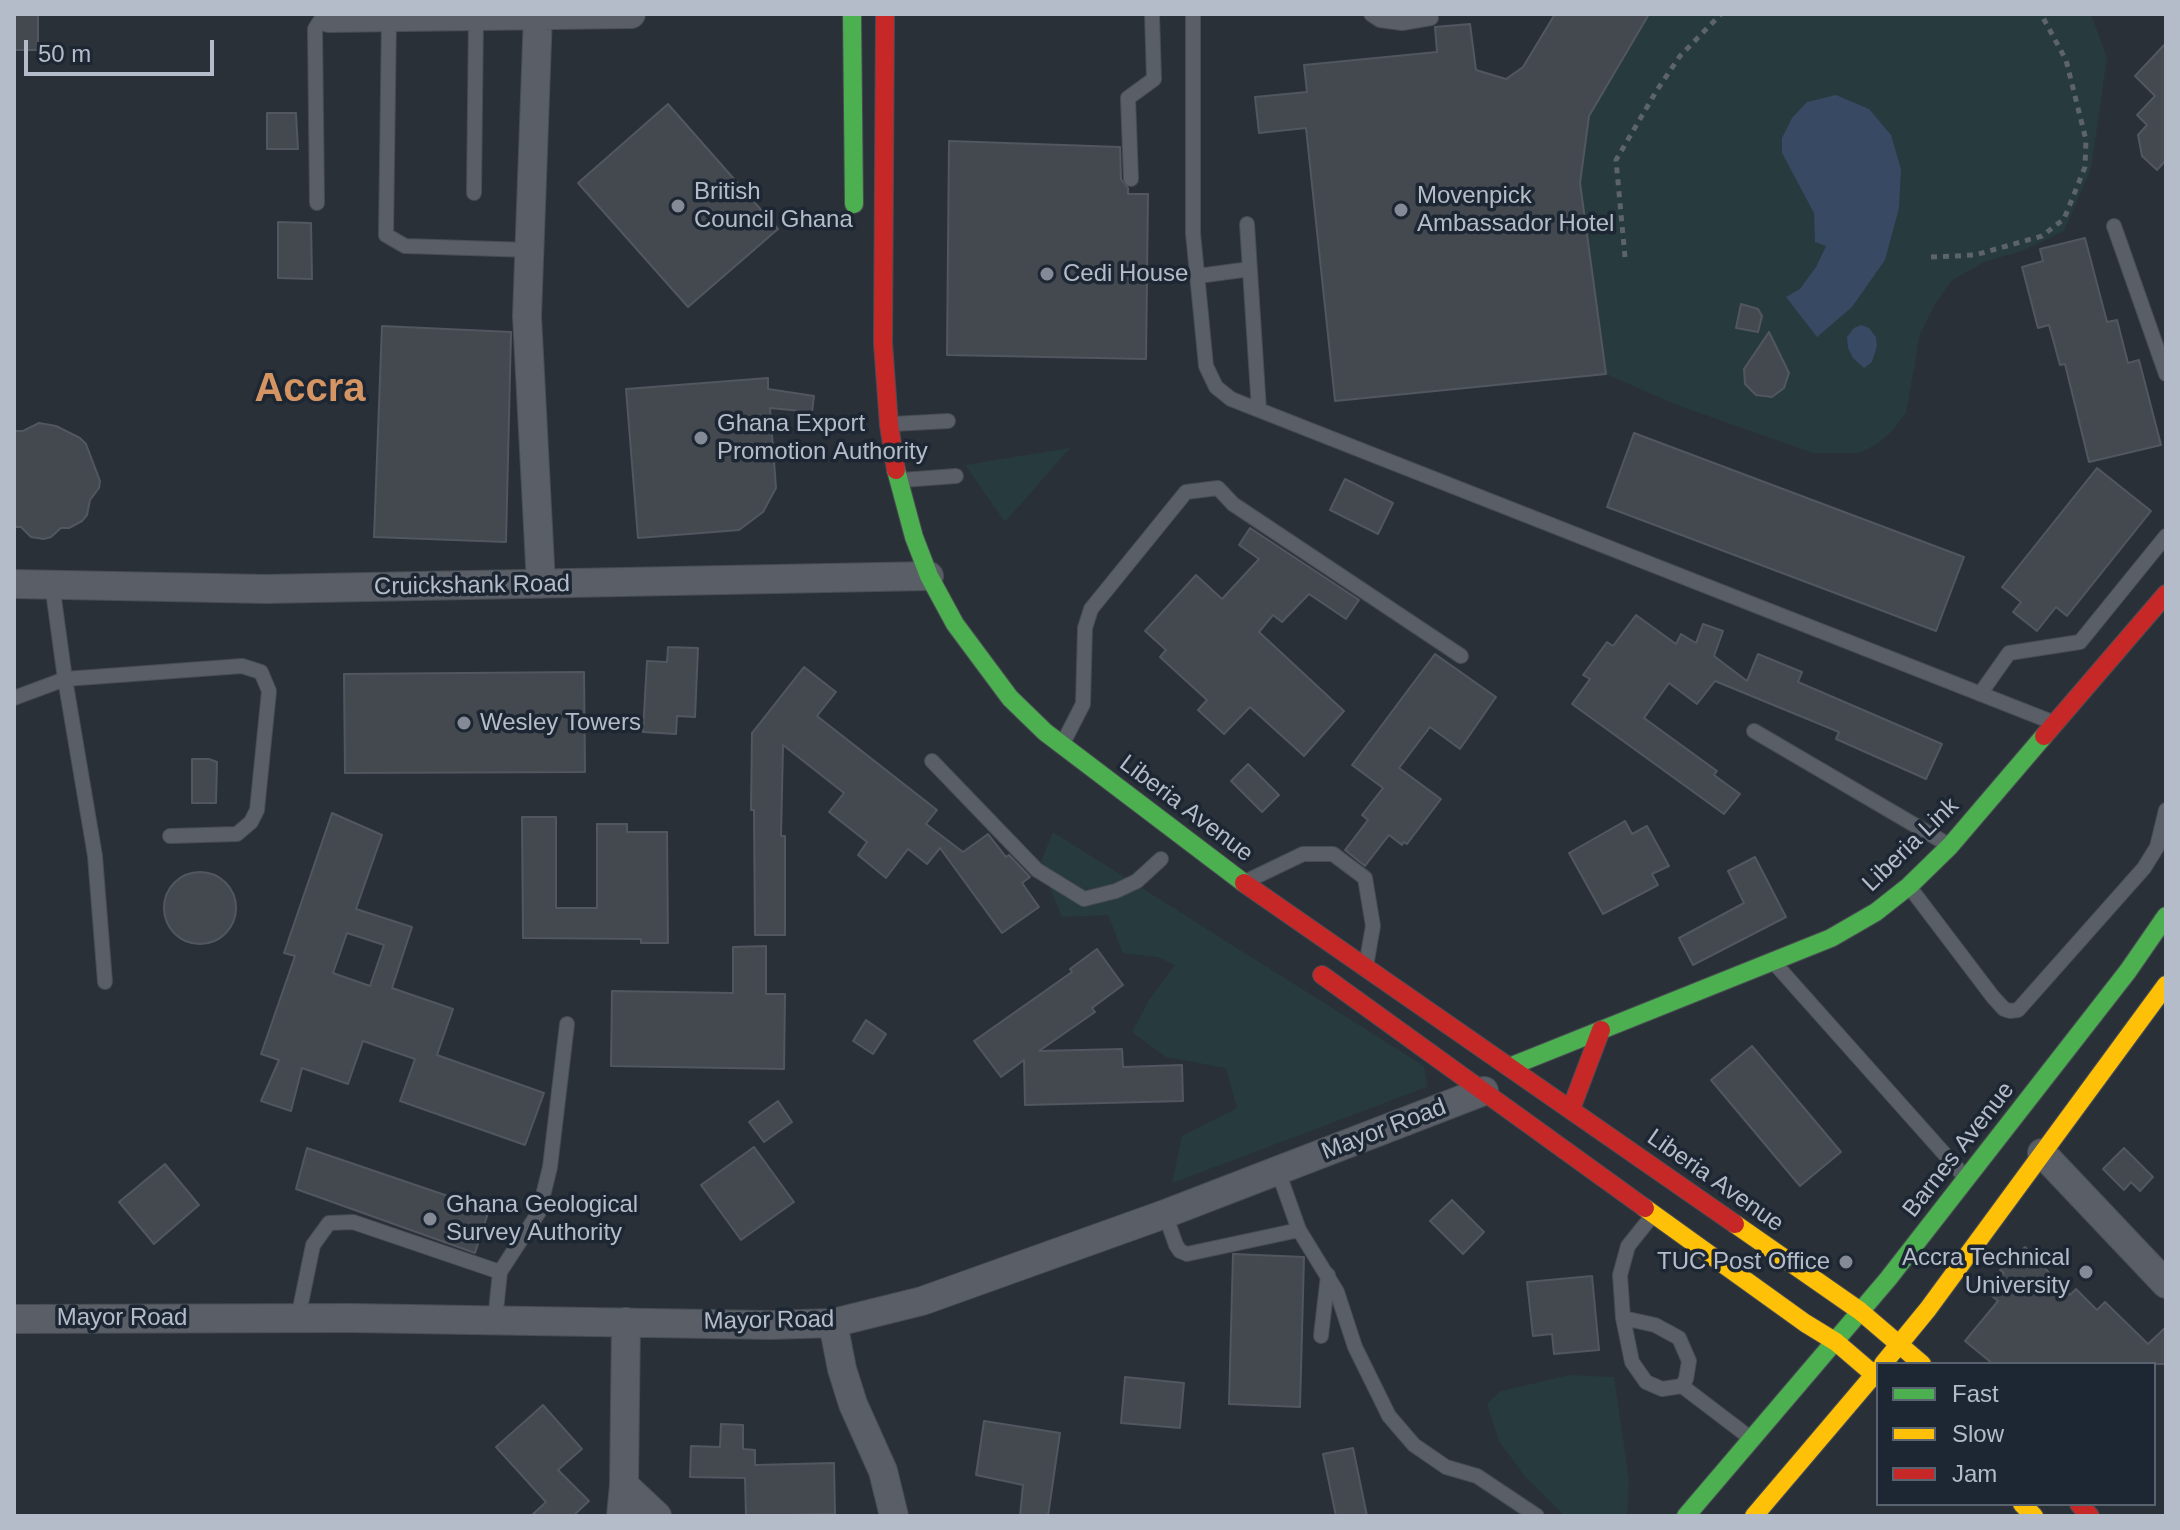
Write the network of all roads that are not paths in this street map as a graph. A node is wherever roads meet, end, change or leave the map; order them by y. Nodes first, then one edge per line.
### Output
1 (631, 14) edge
2 (852, 14) edge
3 (885, 14) edge
4 (1152, 14) edge
5 (1193, 14) edge
6 (1371, 14) edge
7 (538, 15) edge
8 (476, 16) junction
9 (389, 17) junction
10 (329, 18) joint
11 (1431, 18) dead end
12 (1131, 179) dead end
13 (474, 193) dead end
14 (317, 203) dead end
15 (854, 219) dead end
16 (1247, 224) dead end
17 (2114, 226) dead end
18 (530, 250) junction
19 (1250, 269) junction
20 (1198, 276) junction
21 (2166, 374) edge
22 (1259, 410) junction
23 (948, 421) dead end
24 (889, 425) junction
25 (956, 476) dead end
26 (898, 480) junction
27 (2166, 536) edge
28 (911, 578) junction
29 (14, 584) edge
30 (52, 584) junction
31 (541, 584) junction
32 (2166, 594) edge
33 (2166, 611) edge
34 (2141, 621) junction
35 (1461, 656) dead end
36 (65, 679) junction
37 (1980, 694) junction
38 (14, 698) edge
39 (2056, 724) junction
40 (1754, 731) dead end
41 (1062, 744) junction
42 (932, 761) dead end
43 (2166, 810) edge
44 (170, 836) dead end
45 (1950, 846) junction
46 (1161, 859) dead end
47 (1244, 883) junction
48 (1909, 886) junction
49 (2166, 916) edge
50 (1303, 961) dead end
51 (1774, 962) junction
52 (1366, 969) junction
53 (105, 982) dead end
54 (2166, 985) edge
55 (567, 1024) dead end
56 (1601, 1030) junction
57 (1509, 1067) junction
58 (1484, 1091) junction
59 (1571, 1109) junction
60 (2042, 1153) junction
61 (1278, 1171) junction
62 (1967, 1180) junction
63 (1654, 1213) junction
64 (1165, 1214) junction
65 (1299, 1230) junction
66 (500, 1272) junction
67 (1328, 1274) junction
68 (2166, 1284) edge
69 (1860, 1311) junction
70 (298, 1318) junction
71 (1623, 1318) junction
72 (14, 1319) edge
73 (495, 1320) junction
74 (626, 1322) junction
75 (833, 1323) junction
76 (1321, 1336) dead end
77 (1836, 1342) junction
78 (1900, 1342) junction
79 (1885, 1362) edge
80 (1920, 1362) edge
81 (1876, 1371) edge
82 (1876, 1374) edge
83 (1682, 1386) junction
84 (1752, 1439) junction
85 (624, 1485) junction
86 (621, 1516) edge
87 (657, 1516) edge
88 (894, 1516) edge
89 (1537, 1516) edge
90 (1686, 1516) edge
91 (1754, 1516) edge

1 - 7 street
2 - 15 main road
3 - 24 main road, Liberia Avenue
4 - 12 lane
5 - 20 lane
6 - 11 lane
7 - 8 street
7 - 18 street
8 - 9 street
8 - 13 lane
9 - 10 street
9 - 18 lane
10 - 14 lane
16 - 19 lane
17 - 21 lane
18 - 31 street
19 - 20 lane
19 - 22 lane
20 - 22 lane
22 - 37 lane
23 - 24 lane
24 - 26 main road, Liberia Avenue
25 - 26 lane
26 - 28 main road, Liberia Avenue
27 - 37 lane
28 - 31 street, Cruickshank Road
28 - 41 main road, Liberia Avenue
29 - 30 street, Cruickshank Road
30 - 31 street, Cruickshank Road
30 - 36 lane
32 - 34 main road, Liberia Link
33 - 34 main road, Liberia Link
34 - 39 main road, Liberia Link
35 - 41 lane
36 - 38 lane
36 - 44 lane
36 - 53 lane
37 - 39 lane
39 - 45 main road, Liberia Link
40 - 45 lane
41 - 47 main road, Liberia Avenue
42 - 46 lane
43 - 48 lane
45 - 48 main road, Liberia Link
47 - 52 main road, Liberia Avenue
47 - 52 lane
48 - 51 main road, Liberia Link
49 - 62 main road, Barnes Avenue
50 - 58 main road
51 - 56 main road, Liberia Link
51 - 62 lane
52 - 57 main road, Liberia Avenue
54 - 60 main road
55 - 66 lane
56 - 57 main road, Liberia Link
56 - 59 main road
57 - 59 main road, Liberia Avenue
58 - 61 street, Mayor Road
58 - 63 main road
59 - 69 main road, Liberia Avenue
60 - 68 street
60 - 78 main road
61 - 64 street, Mayor Road
61 - 65 lane
62 - 69 main road, Barnes Avenue
63 - 71 lane
63 - 77 main road
64 - 65 lane
64 - 75 street, Mayor Road
65 - 67 lane
66 - 70 lane
66 - 73 lane
67 - 76 lane
67 - 89 lane
69 - 77 main road, Barnes Avenue
69 - 78 main road, Liberia Avenue
70 - 72 street, Mayor Road
70 - 73 street, Mayor Road
71 - 83 lane
71 - 83 lane
73 - 74 street, Mayor Road
74 - 75 street, Mayor Road
74 - 85 street
75 - 88 street
77 - 81 main road
77 - 84 main road, Barnes Avenue
78 - 79 main road
78 - 80 main road, Liberia Avenue
82 - 91 main road
83 - 84 lane
84 - 90 main road, Barnes Avenue
85 - 86 street
85 - 87 street

